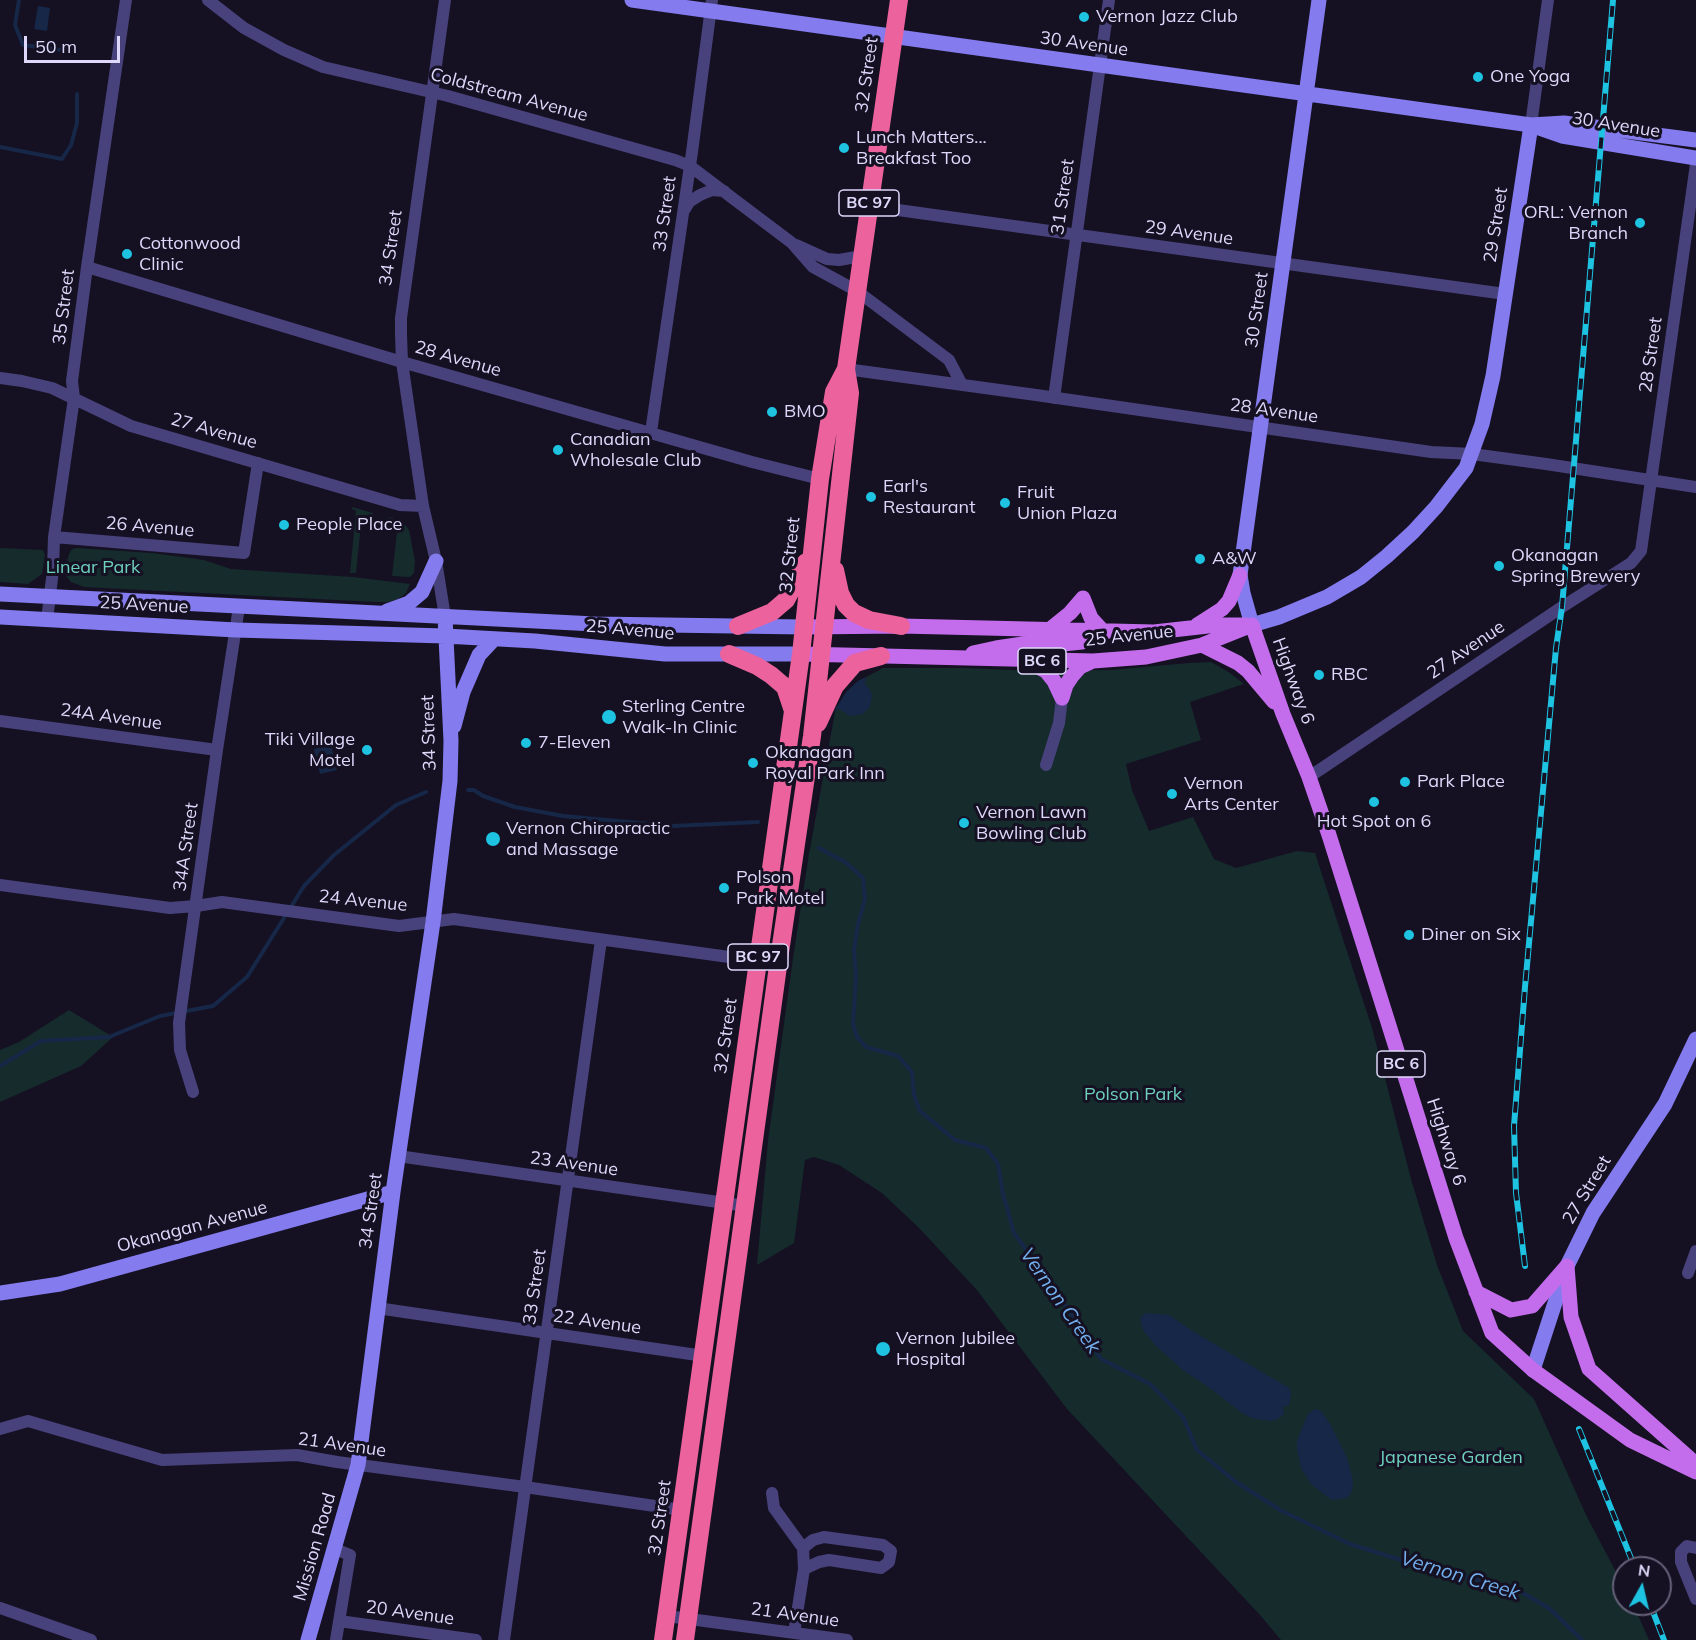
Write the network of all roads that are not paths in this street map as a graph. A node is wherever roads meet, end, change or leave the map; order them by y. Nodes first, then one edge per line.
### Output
1 (126, 0) edge
2 (208, 0) edge
3 (445, 0) edge
4 (632, 0) edge
5 (899, 0) edge
6 (1109, 0) edge
7 (1319, 0) edge
8 (1548, 0) edge
9 (711, 6) edge
10 (894, 37) junction
11 (1099, 66) junction
12 (432, 92) junction
13 (1306, 93) junction
14 (1531, 125) junction
15 (1562, 136) junction
16 (1696, 140) edge
17 (1696, 158) edge
18 (1696, 164) edge
19 (690, 166) junction
20 (1525, 166) junction
21 (724, 191) junction
22 (869, 206) junction
23 (683, 213) junction
24 (1076, 235) junction
25 (792, 243) junction
26 (862, 256) junction
27 (1284, 264) junction
28 (87, 267) junction
29 (857, 291) junction
30 (1505, 294) junction
31 (402, 362) junction
32 (846, 369) junction
33 (0, 378) edge
34 (962, 385) junction
35 (74, 398) junction
36 (1053, 398) junction
37 (1260, 427) junction
38 (651, 432) junction
39 (1472, 454) junction
40 (258, 463) junction
41 (820, 479) junction
42 (1652, 481) junction
43 (1696, 487) edge
44 (423, 506) junction
45 (54, 537) junction
46 (812, 550) junction
47 (1641, 551) joint
48 (832, 554) junction
49 (436, 561) junction
50 (1240, 575) junction
51 (0, 594) edge
52 (50, 596) junction
53 (239, 607) junction
54 (378, 613) junction
55 (0, 617) edge
56 (445, 617) junction
57 (47, 620) junction
58 (1252, 625) junction
59 (738, 626) junction
60 (901, 626) junction
61 (804, 627) junction
62 (824, 627) junction
63 (1195, 627) junction
64 (236, 630) junction
65 (1049, 630) junction
66 (1102, 630) junction
67 (445, 636) junction
68 (494, 639) junction
69 (1202, 645) junction
70 (729, 654) junction
71 (801, 654) junction
72 (821, 655) junction
73 (881, 656) junction
74 (956, 658) junction
75 (1026, 660) junction
76 (1093, 661) junction
77 (1062, 698) junction
78 (793, 710) junction
79 (1283, 714) junction
80 (0, 721) edge
81 (812, 736) junction
82 (451, 741) junction
83 (217, 750) junction
84 (1046, 765) dead end
85 (1309, 777) junction
86 (0, 885) edge
87 (196, 906) junction
88 (433, 922) junction
89 (601, 940) junction
90 (758, 961) junction
91 (1696, 1039) edge
92 (193, 1092) dead end
93 (398, 1156) junction
94 (568, 1181) junction
95 (393, 1192) junction
96 (725, 1204) junction
97 (746, 1206) junction
98 (1696, 1251) edge
99 (1567, 1266) junction
100 (1688, 1273) dead end
101 (1476, 1292) junction
102 (0, 1293) edge
103 (377, 1308) junction
104 (546, 1333) junction
105 (704, 1356) junction
106 (1533, 1370) junction
107 (0, 1428) edge
108 (1696, 1464) edge
109 (358, 1465) junction
110 (1696, 1472) edge
111 (525, 1487) junction
112 (772, 1492) dead end
113 (682, 1510) junction
114 (803, 1548) junction
115 (1696, 1548) edge
116 (335, 1550) junction
117 (804, 1569) junction
118 (1696, 1599) edge
119 (0, 1608) edge
120 (667, 1616) junction
121 (688, 1619) junction
122 (339, 1621) junction
123 (794, 1633) junction
124 (91, 1640) edge
125 (308, 1640) edge
126 (336, 1640) edge
127 (476, 1640) edge
128 (504, 1640) edge
129 (663, 1640) edge
130 (685, 1640) edge
131 (845, 1640) edge

1 - 28 street, 35 Street
2 - 12 street, Coldstream Avenue
3 - 12 street, 34 Street
4 - 9 street, 30 Avenue
5 - 10 highway, 32 Street / BC 97
6 - 11 street, 31 Street
7 - 13 street, 30 Street
8 - 14 street, 29 Street
9 - 10 street, 30 Avenue
9 - 19 street, 33 Street
10 - 11 street, 30 Avenue
10 - 22 highway, 32 Street / BC 97
11 - 13 street, 30 Avenue
11 - 24 street, 31 Street
12 - 19 street, Coldstream Avenue
12 - 31 street, 34 Street
13 - 14 street, 30 Avenue
13 - 27 street, 30 Street
14 - 15 street, 30 Avenue
14 - 16 street, 30 Avenue
14 - 20 street, 29 Street
15 - 17 street, 30 Avenue
15 - 20 street
18 - 42 street, 28 Street
19 - 21 street, Coldstream Avenue
19 - 23 street, 33 Street
20 - 30 street, 29 Street
21 - 23 street
21 - 25 street, Coldstream Avenue
22 - 24 street, 29 Avenue
22 - 26 highway, 32 Street / BC 97
23 - 38 street, 33 Street
24 - 27 street, 29 Avenue
24 - 36 street, 31 Street
25 - 26 street, Coldstream Avenue
25 - 29 street, Coldstream Avenue
26 - 29 highway, 32 Street / BC 97
27 - 30 street, 29 Avenue
27 - 37 street, 30 Street
28 - 31 street, 28 Avenue
28 - 35 street, 35 Street
29 - 32 highway, 32 Street / BC 97
29 - 34 street, Coldstream Avenue
30 - 39 street, 29 Street
31 - 38 street, 28 Avenue
31 - 44 street, 34 Street
32 - 34 street, 28 Avenue
32 - 41 highway, 32 Street / BC 97
32 - 48 highway, 32 Street / BC 97
33 - 35 street, 27 Avenue
34 - 36 street, 28 Avenue
35 - 40 street, 27 Avenue
35 - 45 street, 35 Street
36 - 37 street, 28 Avenue
37 - 39 street, 28 Avenue
37 - 50 street, 30 Street
38 - 41 street, 28 Avenue
39 - 42 street, 28 Avenue
39 - 58 street, 25 Avenue
40 - 44 street, 27 Avenue
40 - 45 street, 26 Avenue
41 - 46 highway, 32 Street / BC 97
42 - 43 street, 28 Avenue
42 - 47 street, 28 Street
44 - 49 street, 34 Street
45 - 52 street, 35 Street
46 - 59 highway
46 - 61 highway, 32 Street / BC 97
47 - 85 street, 27 Avenue
48 - 60 highway
48 - 62 highway, 32 Street / BC 97
49 - 54 street
49 - 56 street, 34 Street
50 - 58 street, 30 Street
50 - 63 main road
51 - 52 street, 25 Avenue
52 - 53 street, 25 Avenue
52 - 57 street, 35 Street
53 - 54 street, 25 Avenue
53 - 64 street, 34A Street
54 - 56 street, 25 Avenue
55 - 57 street, 25 Avenue
56 - 59 street, 25 Avenue
56 - 67 street, 34 Street
57 - 64 street, 25 Avenue
58 - 63 main road, 25 Avenue / BC 6
58 - 69 main road, 25 Avenue
58 - 79 main road, Highway 6 / BC 6
59 - 61 street, 25 Avenue
60 - 62 main road, 25 Avenue / BC 6
60 - 65 main road, 25 Avenue / BC 6
61 - 62 main road, 25 Avenue / BC 6
61 - 71 highway, 32 Street / BC 97
62 - 72 highway, 32 Street / BC 97
63 - 66 main road, 25 Avenue / BC 6
64 - 67 street, 25 Avenue
64 - 83 street, 34A Street
65 - 66 main road, 25 Avenue / BC 6
65 - 66 main road
66 - 74 main road
67 - 68 street, 25 Avenue
67 - 82 street, 34 Street
68 - 70 street, 25 Avenue
68 - 82 street
69 - 76 main road, 25 Avenue / BC 6
69 - 79 main road
70 - 71 street, 25 Avenue
70 - 78 highway
71 - 72 main road, 25 Avenue / BC 6
71 - 78 highway, 32 Street / BC 97
72 - 73 main road, 25 Avenue / BC 6
72 - 81 highway, 32 Street / BC 97
73 - 74 main road, 25 Avenue / BC 6
73 - 81 highway
74 - 75 main road, 25 Avenue / BC 6
75 - 76 main road, 25 Avenue / BC 6
75 - 77 main road
76 - 77 main road
77 - 84 street
78 - 90 highway, 32 Street / BC 97
79 - 85 main road, Highway 6 / BC 6
80 - 83 street, 24A Avenue
81 - 97 highway, 32 Street / BC 97
82 - 88 street, 34 Street
83 - 87 street, 34A Street
85 - 101 main road, Highway 6 / BC 6
86 - 87 street, 24 Avenue
87 - 88 street, 24 Avenue
87 - 92 street, 34A Street
88 - 89 street, 24 Avenue
88 - 93 street, 34 Street
89 - 90 street, 24 Avenue
89 - 94 street, 33 Street
90 - 96 highway, 32 Street / BC 97
91 - 99 street, 27 Street
93 - 94 street, 23 Avenue
93 - 95 street, 34 Street
94 - 96 street, 23 Avenue
94 - 104 street, 33 Street
95 - 102 street, Okanagan Avenue
95 - 103 street, 34 Street
96 - 97 street, 23 Avenue
96 - 105 highway, 32 Street / BC 97
97 - 121 highway, 32 Street / BC 97
98 - 100 street
99 - 101 main road
99 - 106 street, 27 Street
99 - 108 main road
101 - 106 main road, Highway 6 / BC 6
103 - 104 street, 22 Avenue
103 - 109 street, 34 Street
104 - 105 street, 22 Avenue
104 - 111 street, 33 Street
105 - 113 highway, 32 Street / BC 97
106 - 110 main road, Highway 6 / BC 6
107 - 109 street, 21 Avenue
109 - 111 street, 21 Avenue
109 - 116 street, Mission Road
111 - 113 street, 21 Avenue
111 - 128 street, 33 Street
112 - 114 street
113 - 120 highway, 32 Street / BC 97
114 - 117 street
114 - 117 street
115 - 118 street
116 - 122 street
116 - 125 street, Mission Road
117 - 123 street
119 - 124 street
120 - 121 street, 21 Avenue
120 - 129 highway, 32 Street / BC 97
121 - 123 street, 21 Avenue
121 - 130 highway, 32 Street / BC 97
122 - 126 street
122 - 127 street, 20 Avenue
123 - 131 street, 21 Avenue

